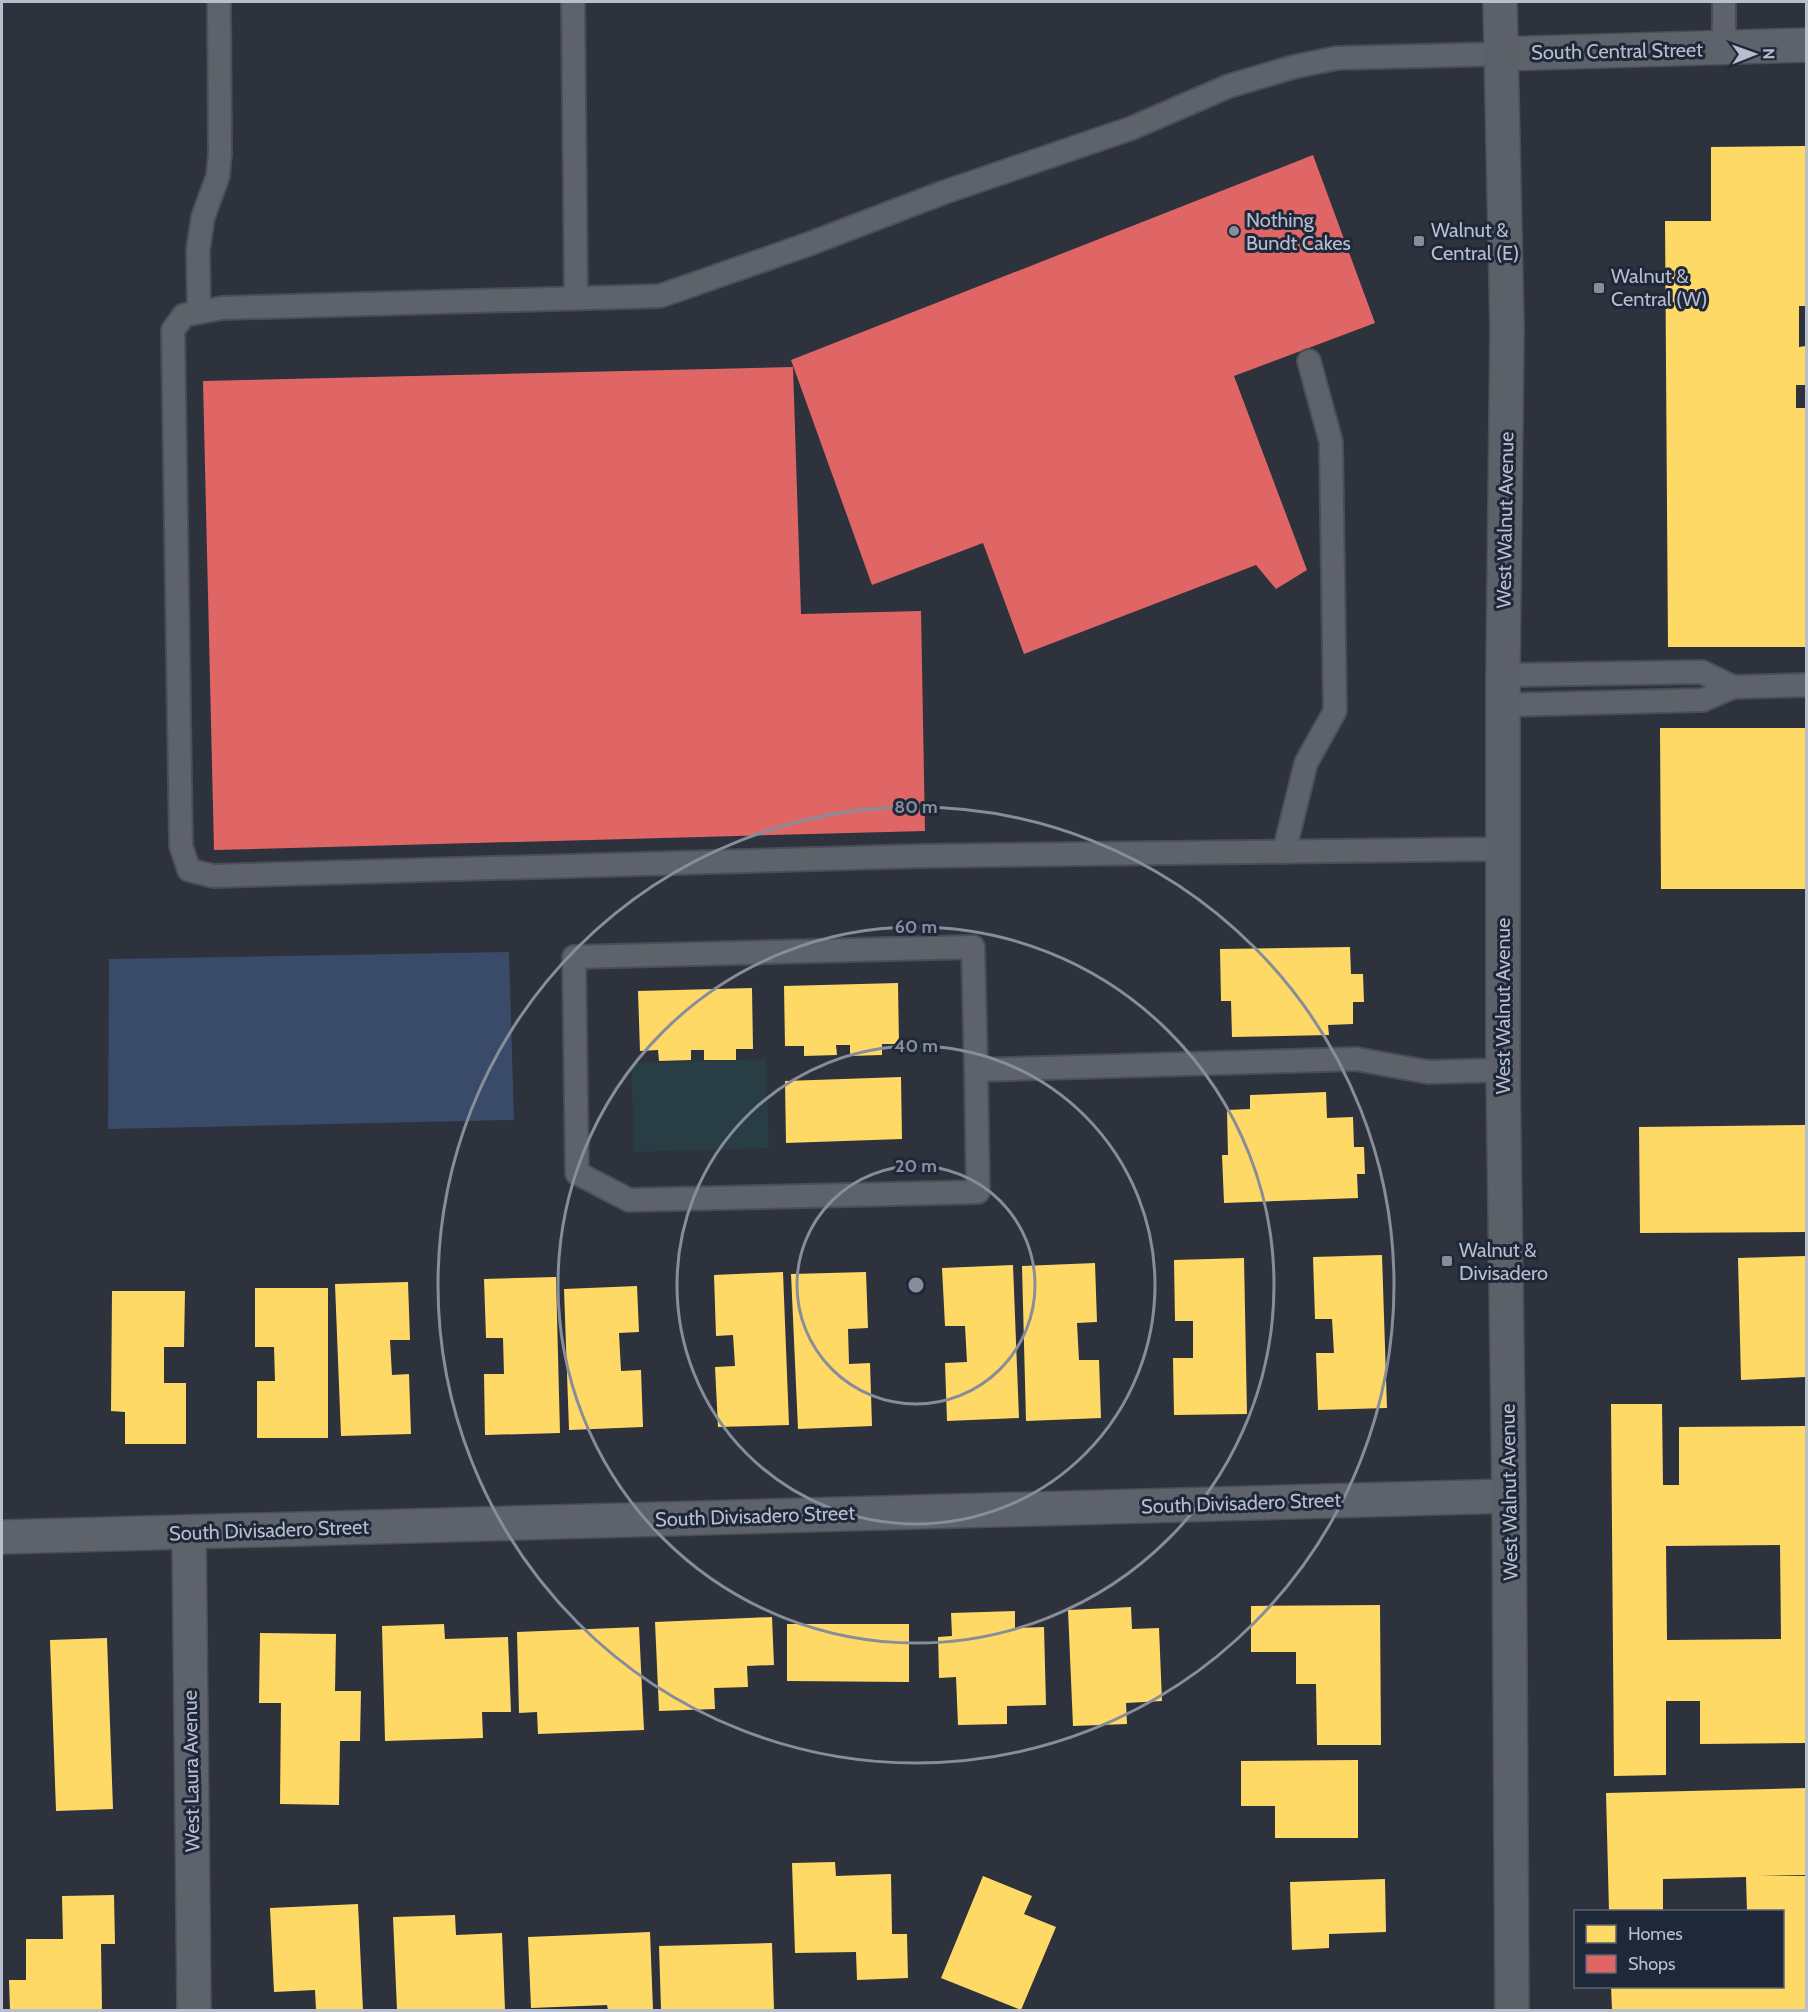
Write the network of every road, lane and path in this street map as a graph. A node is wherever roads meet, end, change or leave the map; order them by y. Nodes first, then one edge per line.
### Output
1 (219, 2) edge
2 (573, 2) edge
3 (1500, 2) edge
4 (1724, 2) edge
5 (1806, 45) edge
6 (1724, 48) junction
7 (1500, 54) junction
8 (576, 297) junction
9 (199, 311) junction
10 (1309, 361) dead end
11 (1806, 686) edge
12 (1733, 687) junction
13 (1503, 690) junction
14 (1502, 849) junction
15 (1284, 852) junction
16 (976, 1070) junction
17 (1503, 1070) junction
18 (1509, 1496) junction
19 (189, 1532) junction
20 (2, 1537) edge
21 (194, 2010) edge
22 (1512, 2010) edge

1 - 9 lane
2 - 8 lane
3 - 7 main road, West Walnut Avenue
4 - 6 lane
5 - 6 street, South Central Street
6 - 7 street, South Central Street
7 - 8 lane
7 - 13 main road, West Walnut Avenue
8 - 9 lane
9 - 15 lane
10 - 15 lane
11 - 12 lane
12 - 13 lane
12 - 13 lane
13 - 14 main road, West Walnut Avenue
14 - 15 lane
14 - 17 main road, West Walnut Avenue
16 - 16 lane
16 - 17 lane
17 - 18 main road, West Walnut Avenue
18 - 19 street, South Divisadero Street
18 - 22 main road, West Walnut Avenue
19 - 20 street, South Divisadero Street
19 - 21 street, West Laura Avenue

